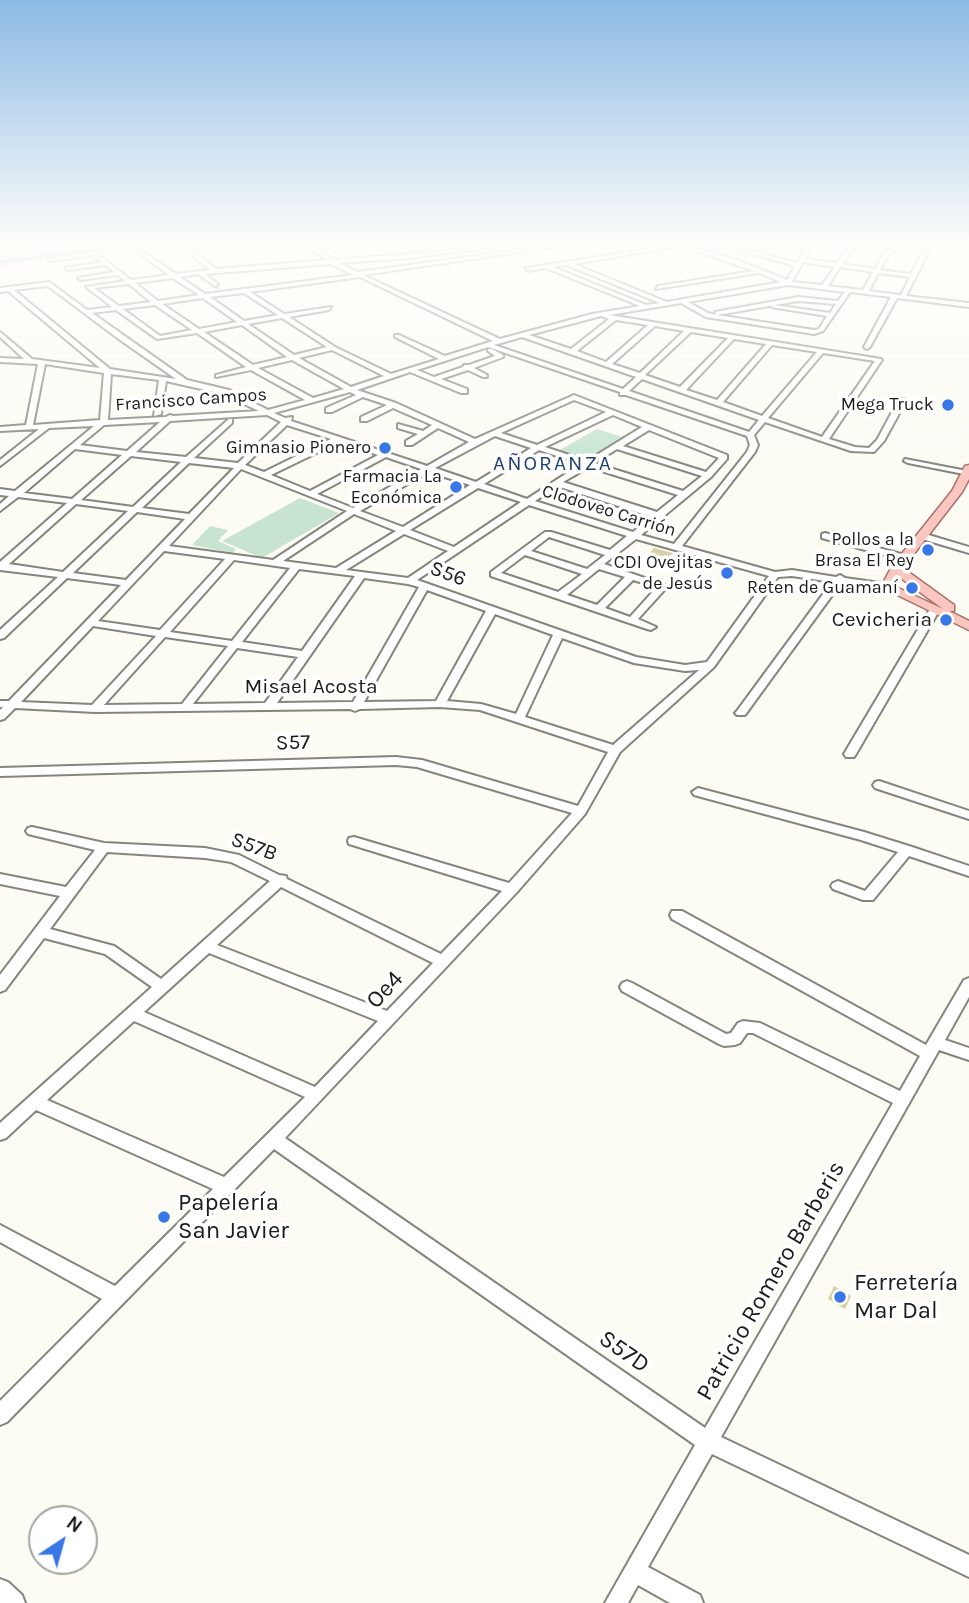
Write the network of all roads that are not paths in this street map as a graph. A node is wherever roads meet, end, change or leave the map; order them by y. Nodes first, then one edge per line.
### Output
1 (49, 322) edge
2 (100, 322) edge
3 (136, 322) edge
4 (185, 322) edge
5 (251, 322) edge
6 (294, 322) edge
7 (458, 322) edge
8 (569, 322) edge
9 (609, 322) edge
10 (639, 322) edge
11 (749, 322) edge
12 (826, 322) edge
13 (883, 322) edge
14 (244, 323) junction
15 (653, 324) junction
16 (690, 329) junction
17 (199, 331) junction
18 (0, 334) edge
19 (523, 335) junction
20 (397, 336) dead end
21 (733, 336) junction
22 (499, 341) junction
23 (771, 342) junction
24 (486, 346) junction
25 (867, 347) dead end
26 (333, 348) junction
27 (821, 351) junction
28 (572, 352) junction
29 (293, 358) junction
30 (447, 359) junction
31 (0, 360) edge
32 (30, 361) junction
33 (42, 362) junction
34 (607, 364) junction
35 (468, 367) junction
36 (252, 368) junction
37 (108, 370) junction
38 (413, 371) junction
39 (218, 376) dead end
40 (485, 376) dead end
41 (641, 376) junction
42 (391, 377) junction
43 (163, 379) junction
44 (435, 379) junction
45 (186, 382) junction
46 (350, 390) junction
47 (681, 390) junction
48 (464, 391) dead end
49 (623, 393) junction
50 (363, 394) junction
51 (902, 401) dead end
52 (311, 402) junction
53 (719, 403) junction
54 (393, 405) junction
55 (329, 410) dead end
56 (613, 412) junction
57 (265, 413) junction
58 (157, 414) dead end
59 (170, 417) junction
60 (764, 418) junction
61 (364, 419) dead end
62 (104, 421) junction
63 (229, 421) dead end
64 (287, 422) junction
65 (438, 425) junction
66 (47, 426) junction
67 (401, 426) dead end
68 (29, 427) junction
69 (648, 427) junction
70 (0, 429) edge
71 (424, 433) junction
72 (493, 433) junction
73 (750, 435) junction
74 (338, 439) junction
75 (825, 440) junction
76 (475, 442) junction
77 (409, 443) dead end
78 (617, 446) junction
79 (75, 447) junction
80 (537, 448) junction
81 (129, 453) junction
82 (384, 455) junction
83 (186, 459) junction
84 (908, 461) dead end
85 (0, 464) edge
86 (586, 464) junction
87 (240, 466) junction
88 (428, 470) junction
89 (968, 471) edge
90 (265, 475) junction
91 (708, 475) junction
92 (556, 483) junction
93 (476, 485) junction
94 (0, 492) edge
95 (312, 493) junction
96 (17, 494) junction
97 (682, 494) junction
98 (76, 502) junction
99 (527, 503) junction
100 (0, 508) edge
101 (133, 510) junction
102 (355, 510) junction
103 (656, 515) junction
104 (192, 517) junction
105 (407, 530) junction
106 (633, 536) junction
107 (824, 536) dead end
108 (922, 536) junction
109 (164, 548) junction
110 (677, 548) junction
111 (969, 550) edge
112 (455, 551) junction
113 (526, 552) junction
114 (612, 554) junction
115 (231, 558) junction
116 (905, 558) junction
117 (273, 564) junction
118 (0, 566) edge
119 (296, 567) junction
120 (593, 569) junction
121 (896, 569) junction
122 (336, 572) junction
123 (67, 574) junction
124 (775, 575) junction
125 (359, 576) junction
126 (631, 576) junction
127 (841, 578) junction
128 (410, 581) junction
129 (128, 583) junction
130 (424, 587) junction
131 (887, 587) junction
132 (560, 596) junction
133 (930, 602) junction
134 (492, 610) junction
135 (598, 610) junction
136 (632, 620) junction
137 (92, 623) junction
138 (969, 624) edge
139 (651, 627) dead end
140 (559, 634) junction
141 (162, 635) junction
142 (0, 636) edge
143 (231, 646) junction
144 (306, 655) junction
145 (710, 664) junction
146 (440, 704) junction
147 (5, 705) edge
148 (186, 706) junction
149 (269, 706) junction
150 (355, 708) junction
151 (95, 709) junction
152 (740, 713) dead end
153 (0, 717) edge
154 (519, 719) junction
155 (615, 750) junction
156 (850, 754) dead end
157 (0, 772) edge
158 (879, 785) dead end
159 (698, 792) dead end
160 (581, 811) junction
161 (969, 815) edge
162 (32, 831) dead end
163 (354, 841) dead end
164 (104, 848) junction
165 (907, 850) junction
166 (969, 872) edge
167 (0, 879) edge
168 (281, 879) junction
169 (838, 886) dead end
170 (512, 889) junction
171 (70, 893) junction
172 (677, 915) dead end
173 (41, 932) junction
174 (206, 946) junction
175 (444, 962) junction
176 (969, 984) edge
177 (0, 986) edge
178 (161, 986) junction
179 (627, 987) dead end
180 (131, 1013) junction
181 (390, 1019) junction
182 (932, 1048) junction
183 (969, 1054) edge
184 (317, 1095) junction
185 (903, 1100) junction
186 (34, 1102) junction
187 (0, 1133) edge
188 (273, 1139) junction
189 (226, 1187) junction
190 (0, 1233) edge
191 (116, 1297) junction
192 (0, 1415) edge
193 (707, 1441) junction
194 (969, 1566) edge
195 (634, 1571) junction
196 (0, 1590) edge
197 (14, 1603) edge
198 (616, 1603) edge
199 (692, 1603) edge

1 - 37 street
2 - 45 street
3 - 17 street
4 - 17 street
5 - 14 street
6 - 26 street
7 - 22 street
8 - 19 street, Francisco Campos
9 - 28 street
10 - 15 street
11 - 12 street
13 - 25 street
14 - 17 street
14 - 29 street
15 - 16 street
15 - 34 street
16 - 21 street
16 - 41 street
17 - 36 street
18 - 32 street
19 - 22 street, Francisco Campos
19 - 28 street
20 - 30 street
21 - 23 street
21 - 47 street
22 - 24 street, Francisco Campos
23 - 27 street
23 - 53 street
24 - 30 street, Francisco Campos
24 - 35 street
24 - 49 street
26 - 29 street
26 - 42 street
27 - 60 street
27 - 75 street
28 - 34 street
29 - 36 street
29 - 46 street
30 - 35 street
30 - 38 street, Francisco Campos
31 - 32 street
32 - 33 street
33 - 37 street
33 - 68 street
34 - 41 street
35 - 40 street
35 - 44 street
36 - 39 street
36 - 52 street
37 - 43 street
37 - 62 street
38 - 42 street, Francisco Campos
38 - 44 street
41 - 47 street
41 - 49 street
42 - 46 street, Francisco Campos
43 - 45 street
43 - 58 street
44 - 48 street
45 - 57 street
46 - 50 street
46 - 52 street, Francisco Campos
47 - 53 street
49 - 73 street
50 - 54 street
50 - 55 street
51 - 75 street
52 - 57 street, Francisco Campos
52 - 64 street
53 - 60 street
54 - 61 street
54 - 65 street
56 - 69 street
56 - 72 street
56 - 80 street
57 - 59 street, Francisco Campos
57 - 64 street
59 - 62 street, Francisco Campos
59 - 81 street
60 - 73 street
60 - 75 street
62 - 66 street, Francisco Campos
62 - 79 street
63 - 83 street
64 - 74 street, Clodoveo Carrión
64 - 87 street
65 - 71 street
65 - 76 street
66 - 68 street, Francisco Campos
66 - 85 street
67 - 71 street
68 - 70 street, Francisco Campos
69 - 78 street
69 - 91 street
71 - 77 street
72 - 76 street
72 - 80 street
73 - 110 street
74 - 82 street, Clodoveo Carrión
74 - 90 street
76 - 88 street
78 - 86 street
78 - 91 street
79 - 81 street
79 - 96 street
80 - 86 street
80 - 93 street
81 - 83 street
81 - 98 street
82 - 88 street, Clodoveo Carrión
82 - 95 street
83 - 87 street
83 - 101 street
84 - 89 street
86 - 92 street
86 - 97 street
87 - 90 street
87 - 104 street
88 - 93 street, Clodoveo Carrión
88 - 102 street
89 - 108 main road
90 - 95 street
91 - 97 street
92 - 99 street
92 - 103 street
93 - 99 street, Clodoveo Carrión
93 - 105 street
94 - 96 street
95 - 102 street
96 - 98 street
96 - 100 street
97 - 103 street
98 - 101 street
98 - 118 street
99 - 106 street, Clodoveo Carrión
99 - 112 street
101 - 104 street
101 - 123 street
102 - 105 street
102 - 117 street
103 - 106 street
104 - 109 street
105 - 112 street
105 - 122 street
106 - 110 street, Clodoveo Carrión
106 - 114 street
107 - 116 street
108 - 111 street
108 - 116 main road
109 - 115 street, S56
109 - 129 street
110 - 124 street, Clodoveo Carrión
112 - 128 street
113 - 114 street
113 - 120 street
113 - 132 street
114 - 120 street
115 - 117 street, S56
115 - 141 street
116 - 121 main road
117 - 119 street, S56
118 - 123 street
119 - 122 street, S56
119 - 143 street
120 - 126 street
120 - 132 street
121 - 131 main road
121 - 133 main road
122 - 125 street, S56
123 - 129 street
123 - 142 street
124 - 127 street, Clodoveo Carrión
124 - 145 street, Oe4
125 - 128 street, S56
125 - 144 street
126 - 135 street
126 - 136 street
127 - 131 street, Clodoveo Carrión
127 - 152 street
128 - 130 street, S56
129 - 137 street
130 - 134 street, S56
130 - 150 street
131 - 133 main road
132 - 135 street
133 - 138 main road
133 - 156 street
134 - 140 street, S56
134 - 146 street
135 - 136 street
136 - 139 street
137 - 141 street
137 - 147 street
140 - 145 street, S56
140 - 154 street
141 - 143 street
141 - 151 street
143 - 144 street
143 - 148 street
144 - 149 street
145 - 155 street, Oe4
146 - 150 street, Misael Acosta
146 - 154 street, Misael Acosta
147 - 151 street, Misael Acosta
147 - 153 street
148 - 149 street, Misael Acosta
148 - 151 street, Misael Acosta
149 - 150 street, Misael Acosta
154 - 155 street, Misael Acosta
155 - 160 street, Oe4
157 - 160 street, S57
158 - 161 street
159 - 165 street
160 - 170 street, Oe4
162 - 164 street, S57B
163 - 170 street
164 - 168 street, S57B
164 - 171 street
165 - 166 street
165 - 169 street
167 - 171 street
168 - 174 street
168 - 175 street, S57B
170 - 175 street, Oe4
171 - 173 street
172 - 182 street
173 - 177 street
173 - 178 street
174 - 178 street
174 - 181 street
175 - 181 street, Oe4
176 - 182 street, Patricio Romero Barberis
178 - 180 street
179 - 185 street
180 - 184 street
180 - 186 street
181 - 184 street, Oe4
182 - 183 street
182 - 185 street, Patricio Romero Barberis
184 - 188 street, Oe4
185 - 193 street, Patricio Romero Barberis
186 - 187 street
186 - 189 street
188 - 189 street, Oe4
188 - 193 street, S57D
189 - 191 street, Oe4
190 - 191 street
191 - 192 street, Oe4
193 - 194 street, S57D
193 - 195 street, Patricio Romero Barberis
195 - 198 street, Patricio Romero Barberis
195 - 199 street
196 - 197 street

